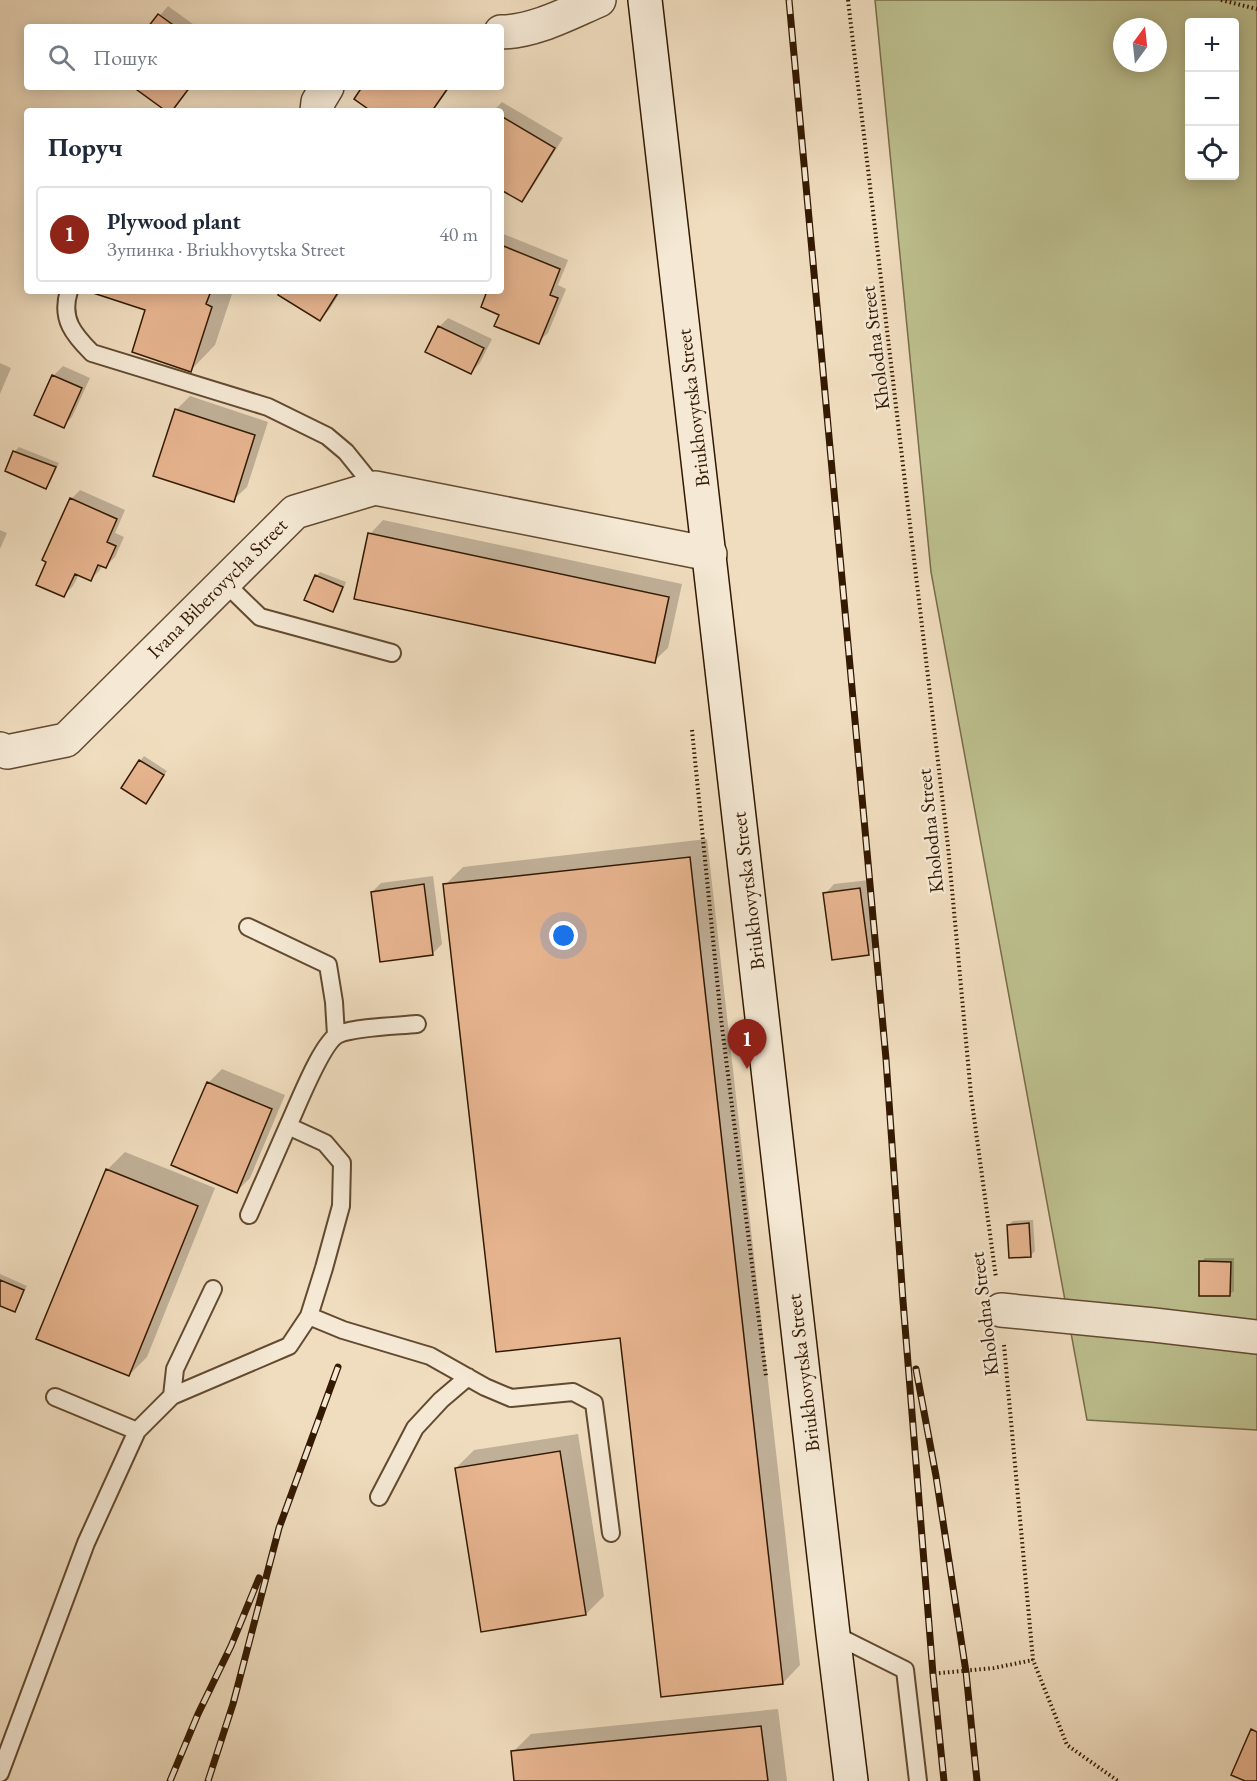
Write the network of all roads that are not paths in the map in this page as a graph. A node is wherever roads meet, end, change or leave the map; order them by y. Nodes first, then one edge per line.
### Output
1 (599, 0) edge
2 (645, 0) edge
3 (504, 32) edge
4 (325, 90) edge
5 (317, 108) edge
6 (68, 294) edge
7 (375, 488) junction
8 (710, 554) junction
9 (224, 582) junction
10 (392, 653) dead end
11 (0, 749) edge
12 (248, 927) dead end
13 (417, 1024) dead end
14 (336, 1035) junction
15 (288, 1126) junction
16 (249, 1215) dead end
17 (213, 1289) dead end
18 (1001, 1310) road end
19 (309, 1316) junction
20 (1257, 1337) edge
21 (468, 1377) junction
22 (172, 1396) junction
23 (55, 1397) dead end
24 (136, 1431) junction
25 (379, 1497) dead end
26 (611, 1533) dead end
27 (833, 1634) junction
28 (0, 1773) edge
29 (851, 1781) edge
30 (918, 1781) edge

1 - 3 main road
2 - 8 main road, Briukhovytska Street
4 - 5 main road
6 - 7 lane
7 - 8 main road, Ivana Biberovycha Street
7 - 9 main road, Ivana Biberovycha Street
8 - 27 main road, Briukhovytska Street
9 - 10 lane
9 - 11 main road, Ivana Biberovycha Street
12 - 14 lane
13 - 14 lane
14 - 15 lane
15 - 16 lane
15 - 19 lane
17 - 22 lane
18 - 20 main road
19 - 21 lane
19 - 22 lane
21 - 25 lane
21 - 26 lane
22 - 24 lane
23 - 24 lane
24 - 28 lane
27 - 29 main road, Briukhovytska Street
27 - 30 lane

